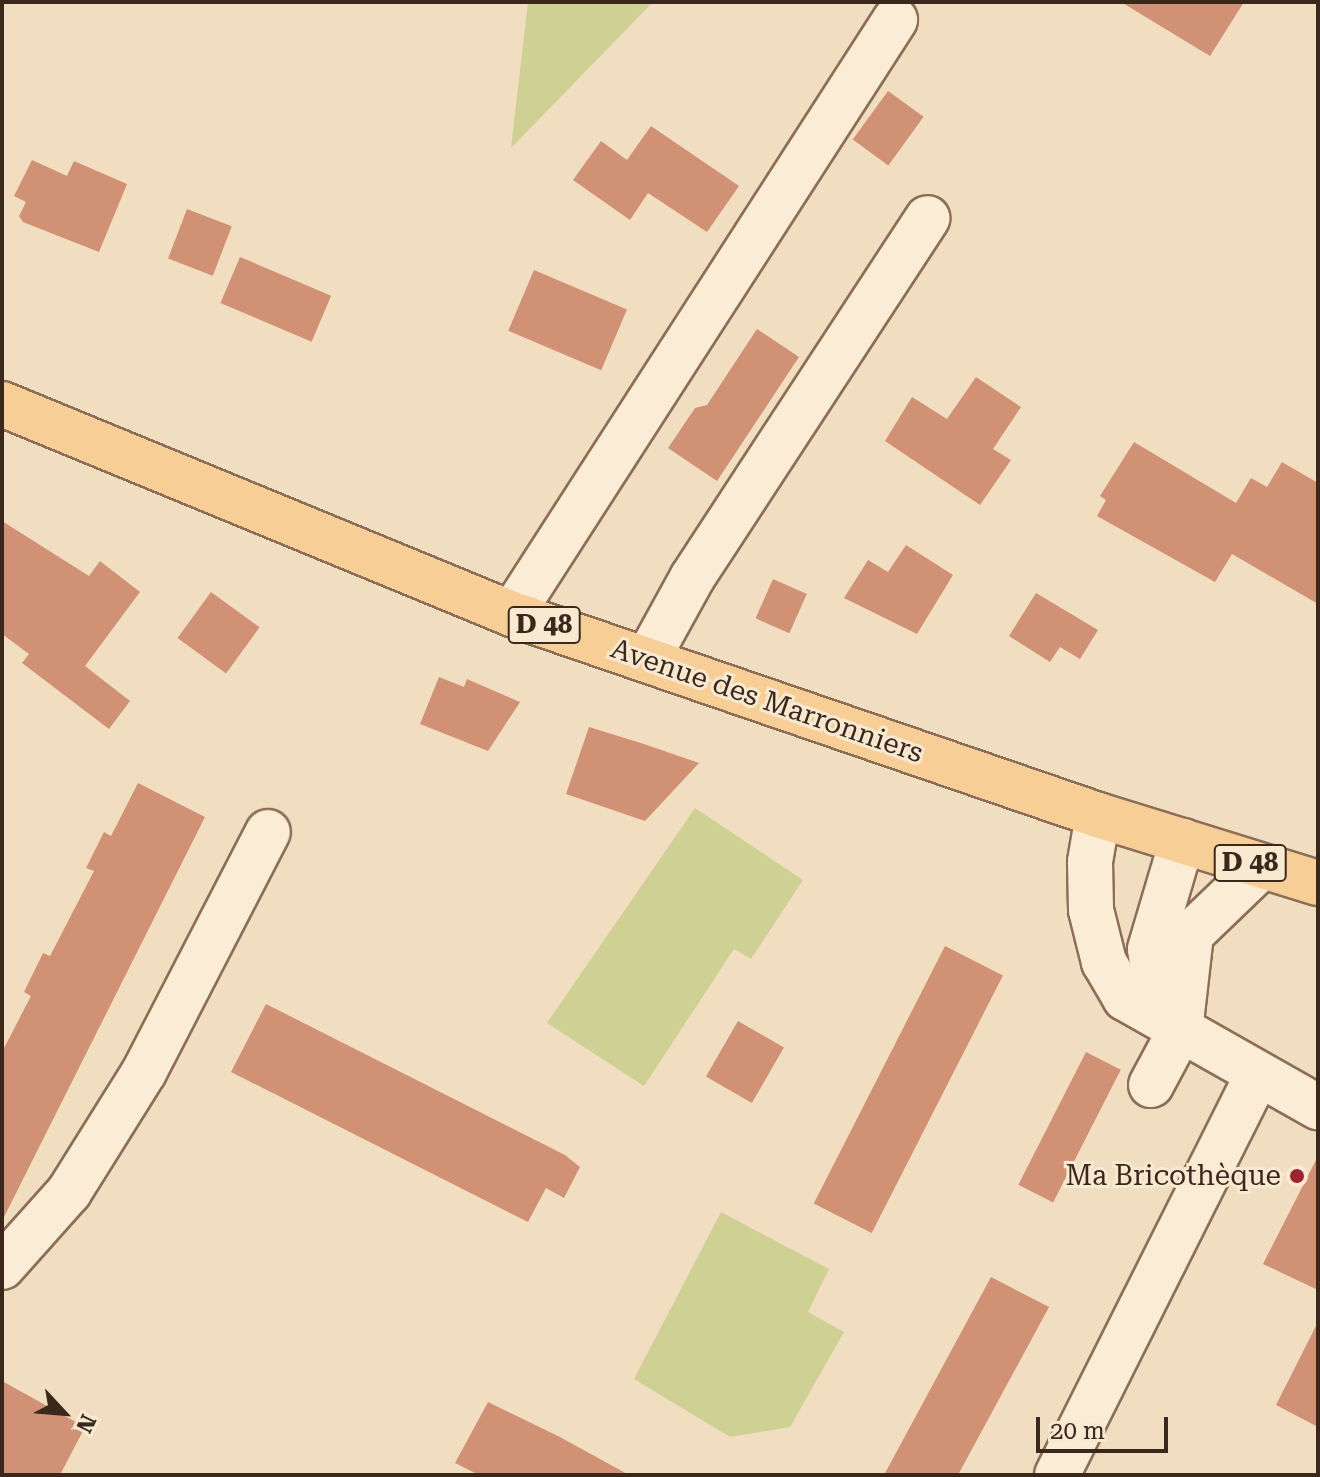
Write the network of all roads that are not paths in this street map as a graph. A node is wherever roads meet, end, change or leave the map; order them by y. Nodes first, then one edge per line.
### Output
1 (895, 20) dead end
2 (928, 218) dead end
3 (2, 404) edge
4 (512, 614) junction
5 (647, 660) junction
6 (1098, 815) junction
7 (268, 832) dead end
8 (1182, 841) junction
9 (1262, 866) junction
10 (1318, 883) edge
11 (1180, 1031) junction
12 (1257, 1076) junction
13 (1151, 1085) dead end
14 (1318, 1107) edge
15 (2, 1267) edge
16 (1057, 1475) edge

1 - 4 street
2 - 5 street
3 - 4 main road, Avenue des Marronniers / D 48
4 - 5 main road, Avenue des Marronniers / D 48
5 - 6 main road, Avenue des Marronniers / D 48
6 - 8 main road, Avenue des Marronniers / D 48
6 - 11 street
7 - 15 street
8 - 9 main road, Avenue des Marronniers / D 48
8 - 11 street
9 - 10 main road, Avenue des Marronniers / D 48
9 - 11 street
11 - 12 street
11 - 13 street
12 - 14 street
12 - 16 street

